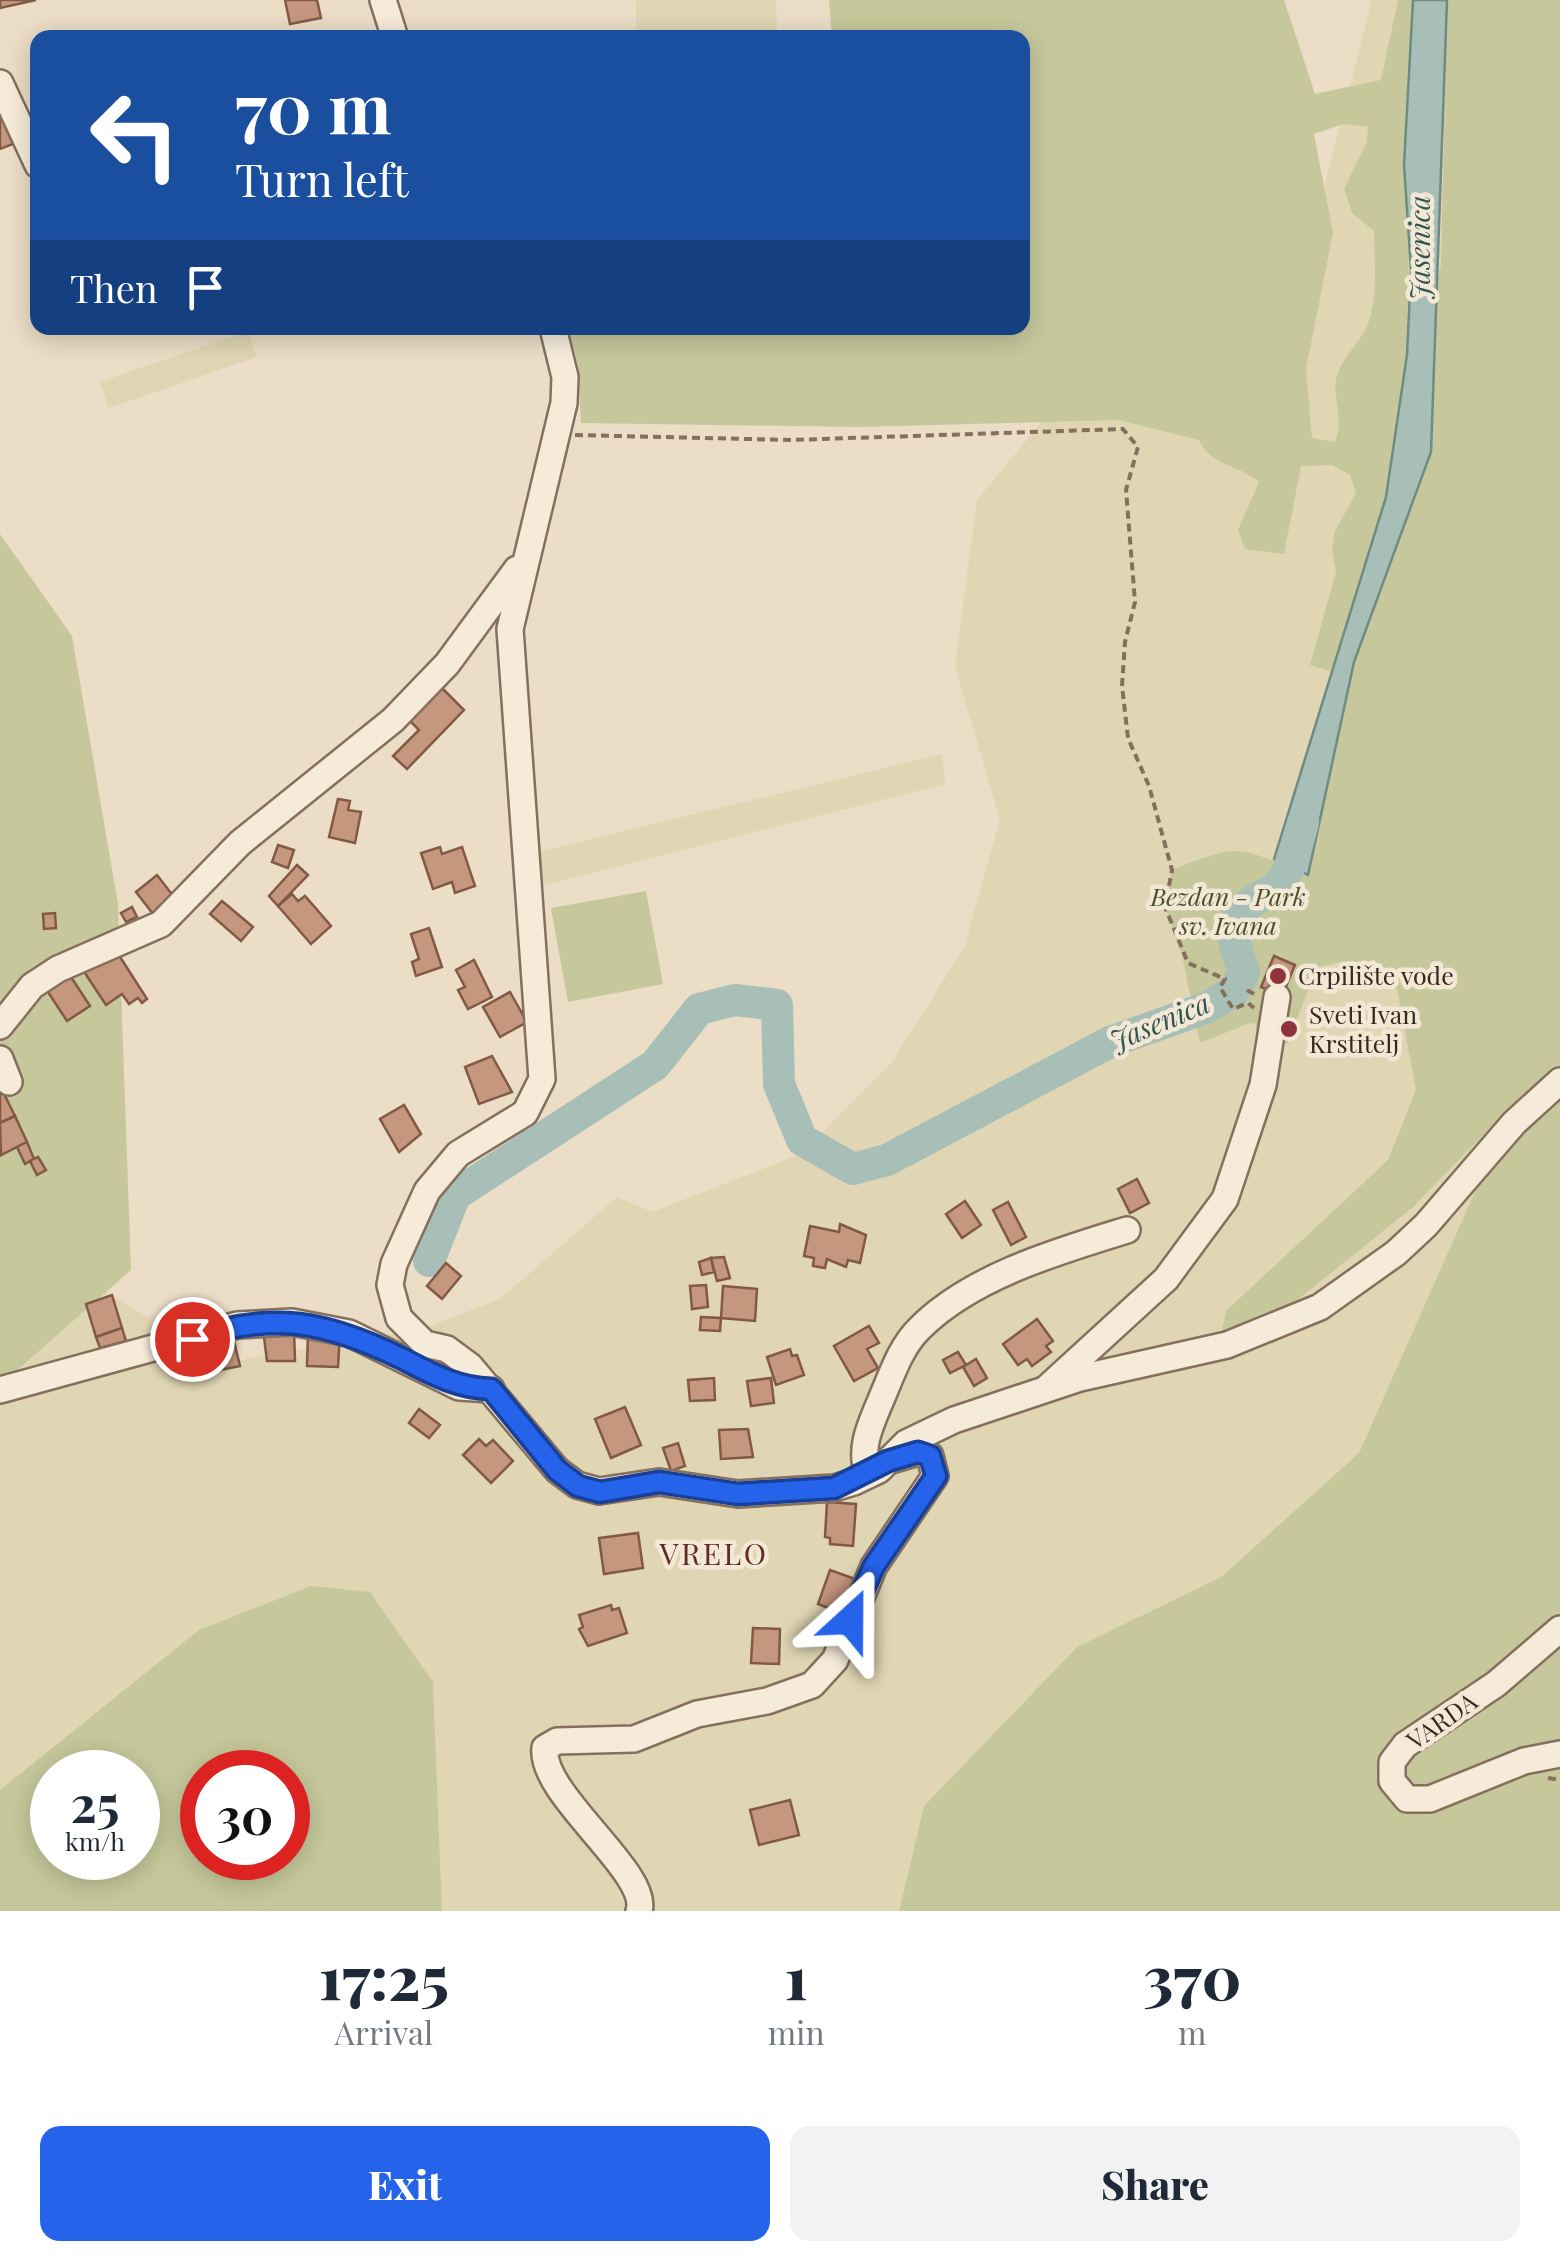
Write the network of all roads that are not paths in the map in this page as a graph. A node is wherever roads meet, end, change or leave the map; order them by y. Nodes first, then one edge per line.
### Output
1 (383, 0) edge
2 (392, 30) edge
3 (0, 83) edge
4 (30, 149) edge
5 (556, 335) edge
6 (524, 559) junction
7 (1277, 997) dead end
8 (0, 1026) edge
9 (1560, 1081) edge
10 (1127, 1230) dead end
11 (1048, 1388) junction
12 (491, 1389) junction
13 (0, 1390) edge
14 (878, 1468) junction
15 (1560, 1628) edge
16 (1560, 1754) edge
17 (639, 1911) edge

1 - 2 street
3 - 4 street
5 - 6 street
6 - 8 street
6 - 12 street
7 - 11 street
9 - 11 street
10 - 14 street
11 - 14 street
12 - 13 street
12 - 14 street
14 - 17 street
15 - 16 street, VARDA

